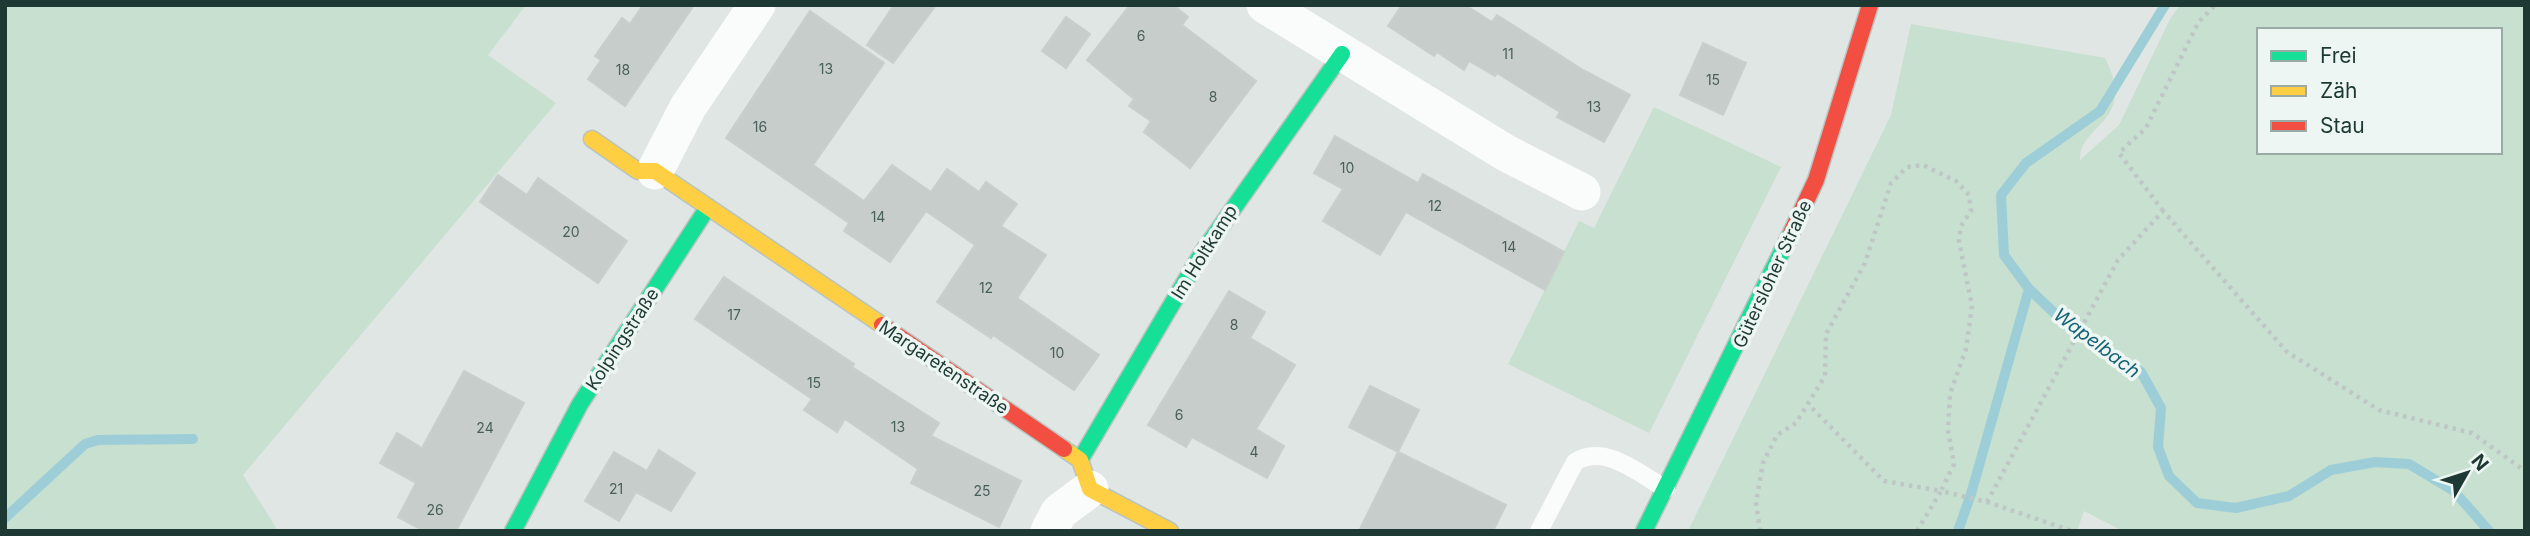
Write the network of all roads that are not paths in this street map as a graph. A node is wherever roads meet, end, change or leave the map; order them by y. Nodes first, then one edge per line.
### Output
1 (757, 5) edge
2 (1265, 5) edge
3 (1870, 5) edge
4 (1342, 54) junction
5 (593, 139) dead end
6 (655, 170) junction
7 (1582, 192) dead end
8 (708, 207) junction
9 (1085, 474) junction
10 (1666, 489) junction
11 (513, 531) edge
12 (1049, 531) edge
13 (1170, 531) edge
14 (1539, 531) edge
15 (1644, 531) edge

1 - 6 street
2 - 4 street
3 - 10 street, Gütersloher Straße
4 - 7 street
4 - 9 street, Im Holtkamp
5 - 6 street
6 - 8 street
8 - 9 street, Margaretenstraße
8 - 11 street, Kolpingstraße
9 - 12 street
9 - 13 street, Margaretenstraße
10 - 14 lane
10 - 15 street, Gütersloher Straße

